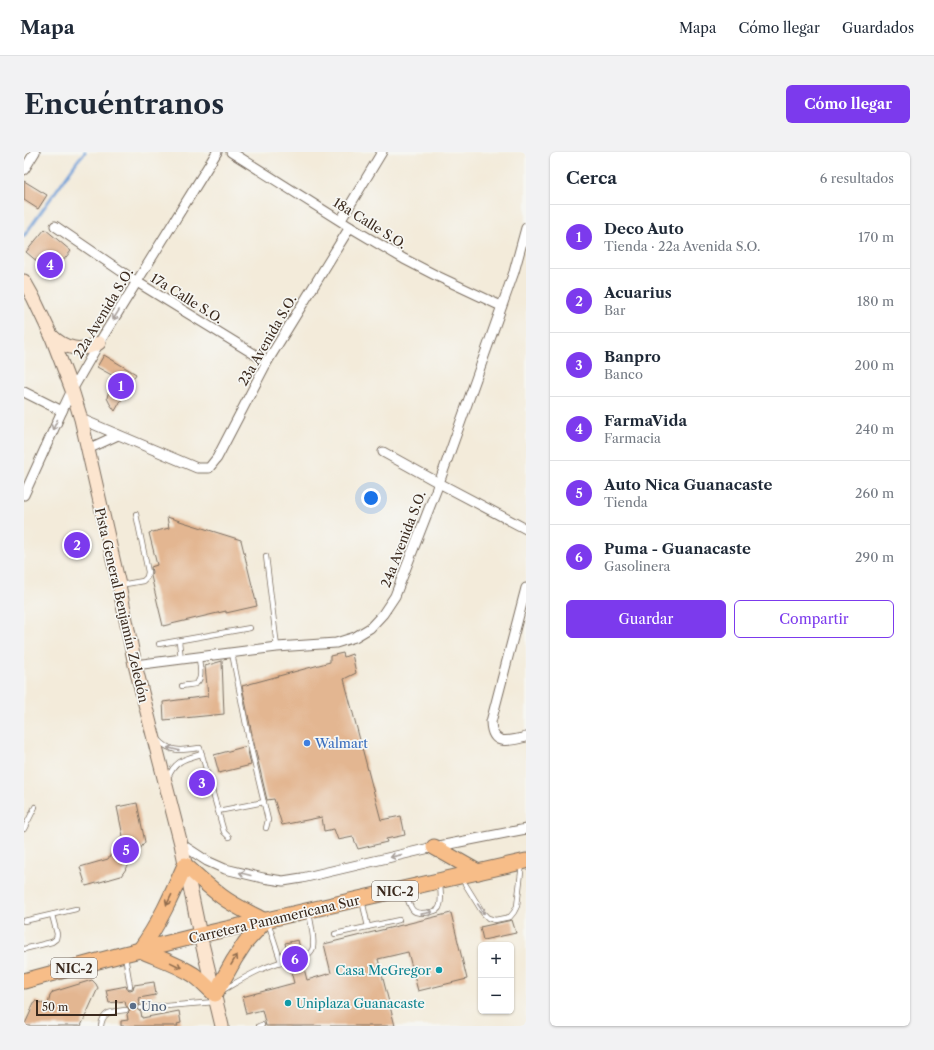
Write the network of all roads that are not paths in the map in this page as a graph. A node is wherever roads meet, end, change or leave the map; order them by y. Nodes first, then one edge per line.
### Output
1 (35, 152) edge
2 (217, 152) edge
3 (231, 152) edge
4 (382, 152) edge
5 (24, 170) edge
6 (341, 220) junction
7 (55, 226) dead end
8 (350, 227) junction
9 (526, 228) edge
10 (24, 281) edge
11 (137, 282) junction
12 (501, 306) junction
13 (51, 335) junction
14 (100, 343) junction
15 (267, 362) junction
16 (72, 390) junction
17 (24, 392) edge
18 (62, 411) junction
19 (81, 419) junction
20 (118, 435) junction
21 (88, 449) junction
22 (383, 452) dead end
23 (439, 483) junction
24 (24, 495) edge
25 (136, 514) dead end
26 (526, 529) edge
27 (266, 556) dead end
28 (119, 586) junction
29 (526, 588) edge
30 (250, 628) dead end
31 (179, 640) junction
32 (159, 644) dead end
33 (277, 647) junction
34 (232, 653) junction
35 (198, 657) junction
36 (181, 659) junction
37 (136, 665) junction
38 (182, 686) dead end
39 (152, 732) junction
40 (526, 737) edge
41 (202, 754) junction
42 (166, 786) junction
43 (264, 802) junction
44 (35, 807) dead end
45 (218, 811) junction
46 (24, 828) edge
47 (266, 828) dead end
48 (526, 829) edge
49 (229, 837) dead end
50 (181, 844) junction
51 (434, 847) junction
52 (524, 861) edge
53 (185, 865) junction
54 (478, 872) junction
55 (460, 876) junction
56 (440, 880) junction
57 (404, 889) junction
58 (361, 898) junction
59 (76, 909) dead end
60 (309, 910) junction
61 (52, 915) junction
62 (266, 920) junction
63 (399, 920) dead end
64 (24, 921) edge
65 (368, 927) junction
66 (335, 934) dead end
67 (200, 935) junction
68 (24, 949) edge
69 (140, 950) junction
70 (124, 954) junction
71 (302, 957) dead end
72 (289, 960) dead end
73 (281, 962) junction
74 (24, 981) edge
75 (130, 986) dead end
76 (216, 998) junction
77 (141, 1008) dead end
78 (126, 1010) dead end
79 (101, 1026) edge
80 (222, 1026) edge

1 - 5 street
2 - 11 street, 22a Avenida S.O.
3 - 6 street, 18a Calle S.O.
4 - 6 street
6 - 8 street, 18a Calle S.O.
7 - 11 street, 17a Calle S.O.
8 - 12 street, 18a Calle S.O.
8 - 15 street, 23a Avenida S.O.
9 - 12 street, 24a Avenida S.O.
10 - 13 main road, Pista General Benjamín Zeledón
11 -> 14 street, 22a Avenida S.O.
11 - 15 street, 17a Calle S.O.
12 - 23 street, 24a Avenida S.O.
13 - 14 main road
13 - 16 main road, Pista General Benjamín Zeledón
14 - 16 street, 22a Avenida S.O.
15 - 20 street, 23a Avenida S.O.
16 - 18 street, 22a Avenida S.O.
16 - 19 main road, Pista General Benjamín Zeledón
17 - 18 street
18 -> 24 street, 22a Avenida S.O.
19 - 20 street
19 - 21 main road, Pista General Benjamín Zeledón
20 - 21 street
21 - 28 main road, Pista General Benjamín Zeledón
22 - 23 street
23 - 26 street
23 - 33 street, 24a Avenida S.O.
25 - 28 lane
27 - 33 lane
28 - 37 main road, Pista General Benjamín Zeledón
29 - 40 street
30 - 31 lane
31 - 32 lane
31 - 36 lane
33 - 34 street, 24a Avenida S.O.
34 - 35 street, 24a Avenida S.O.
34 - 43 lane
35 - 36 street, 24a Avenida S.O.
35 - 38 lane
36 - 37 street, 24a Avenida S.O.
37 - 39 main road, Pista General Benjamín Zeledón
41 -> 39 lane
39 - 42 main road, Pista General Benjamín Zeledón
41 - 42 lane
41 - 45 lane
42 - 50 main road, Pista General Benjamín Zeledón
43 - 45 lane
43 - 47 lane
44 - 46 lane
45 - 49 lane
48 - 51 street
51 -> 50 street
50 - 53 main road, Pista General Benjamín Zeledón
51 - 54 highway
52 - 54 highway, Carretera Panamericana Sur / NIC-2
55 -> 52 lane
53 - 62 highway
53 - 67 main road, Pista General Benjamín Zeledón
53 -> 69 highway
54 - 55 highway, Carretera Panamericana Sur / NIC-2
55 - 56 highway, Carretera Panamericana Sur / NIC-2
56 - 57 highway, Carretera Panamericana Sur / NIC-2
57 -> 56 lane
57 - 58 highway, Carretera Panamericana Sur / NIC-2
58 - 60 highway, Carretera Panamericana Sur / NIC-2
58 - 65 lane
59 - 61 lane
60 - 62 highway, Carretera Panamericana Sur / NIC-2
60 - 71 lane
61 - 64 lane
61 - 68 lane
62 - 67 highway, Carretera Panamericana Sur / NIC-2
62 - 73 lane
76 -> 62 highway
63 - 65 lane
65 - 66 lane
67 - 69 highway, Carretera Panamericana Sur / NIC-2
67 - 76 main road, Pista General Benjamín Zeledón
69 - 70 highway, Carretera Panamericana Sur / NIC-2
69 -> 76 highway
70 - 74 highway, Carretera Panamericana Sur / NIC-2
70 - 75 lane
72 - 73 lane
73 - 76 lane
76 - 77 lane
76 - 80 main road, Pista General Benjamín Zeledón
78 - 79 lane

